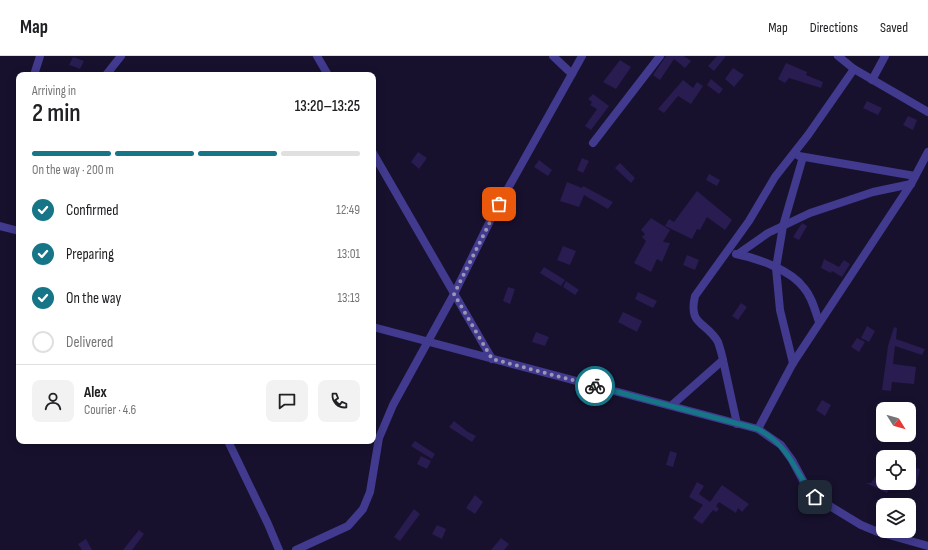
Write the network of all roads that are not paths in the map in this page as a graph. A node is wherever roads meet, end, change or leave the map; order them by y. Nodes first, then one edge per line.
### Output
1 (40, 56) edge
2 (121, 56) edge
3 (317, 56) edge
4 (553, 56) edge
5 (582, 56) edge
6 (660, 56) edge
7 (838, 56) edge
8 (885, 56) edge
9 (854, 69) junction
10 (35, 72) edge
11 (108, 72) edge
12 (326, 72) edge
13 (572, 74) junction
14 (872, 80) junction
15 (928, 112) edge
16 (593, 143) dead end
17 (928, 152) edge
18 (793, 155) junction
19 (803, 157) junction
20 (376, 158) edge
21 (915, 176) junction
22 (911, 184) junction
23 (0, 226) edge
24 (783, 226) junction
25 (16, 230) edge
26 (725, 252) junction
27 (738, 254) junction
28 (776, 268) junction
29 (454, 294) junction
30 (819, 322) junction
31 (376, 328) edge
32 (428, 342) junction
33 (492, 359) junction
34 (723, 360) junction
35 (793, 363) junction
36 (672, 405) junction
37 (737, 424) junction
38 (758, 429) junction
39 (229, 444) edge
40 (928, 546) edge
41 (279, 550) edge
42 (296, 550) edge

1 - 10 street
2 - 11 street
3 - 12 street
4 - 13 street
5 - 13 street
6 - 16 street
7 - 9 street
8 - 14 street
9 - 14 street
9 - 18 street
13 - 29 street
14 - 15 street
17 - 21 street
18 - 19 street
18 - 26 street
19 - 21 street
19 - 24 street
20 - 29 street
21 - 22 street
22 - 24 street
22 - 30 street
23 - 25 street
24 - 27 street
24 - 28 street
26 - 27 street
26 - 34 street
27 - 28 street
28 - 30 street
28 - 35 street
29 - 32 street
29 - 33 street
30 - 35 street
31 - 32 street
32 - 33 street
32 - 42 street
33 - 36 street
34 - 36 street
34 - 37 street
35 - 38 street
36 - 37 street
37 - 38 street
38 - 40 street
39 - 41 street

